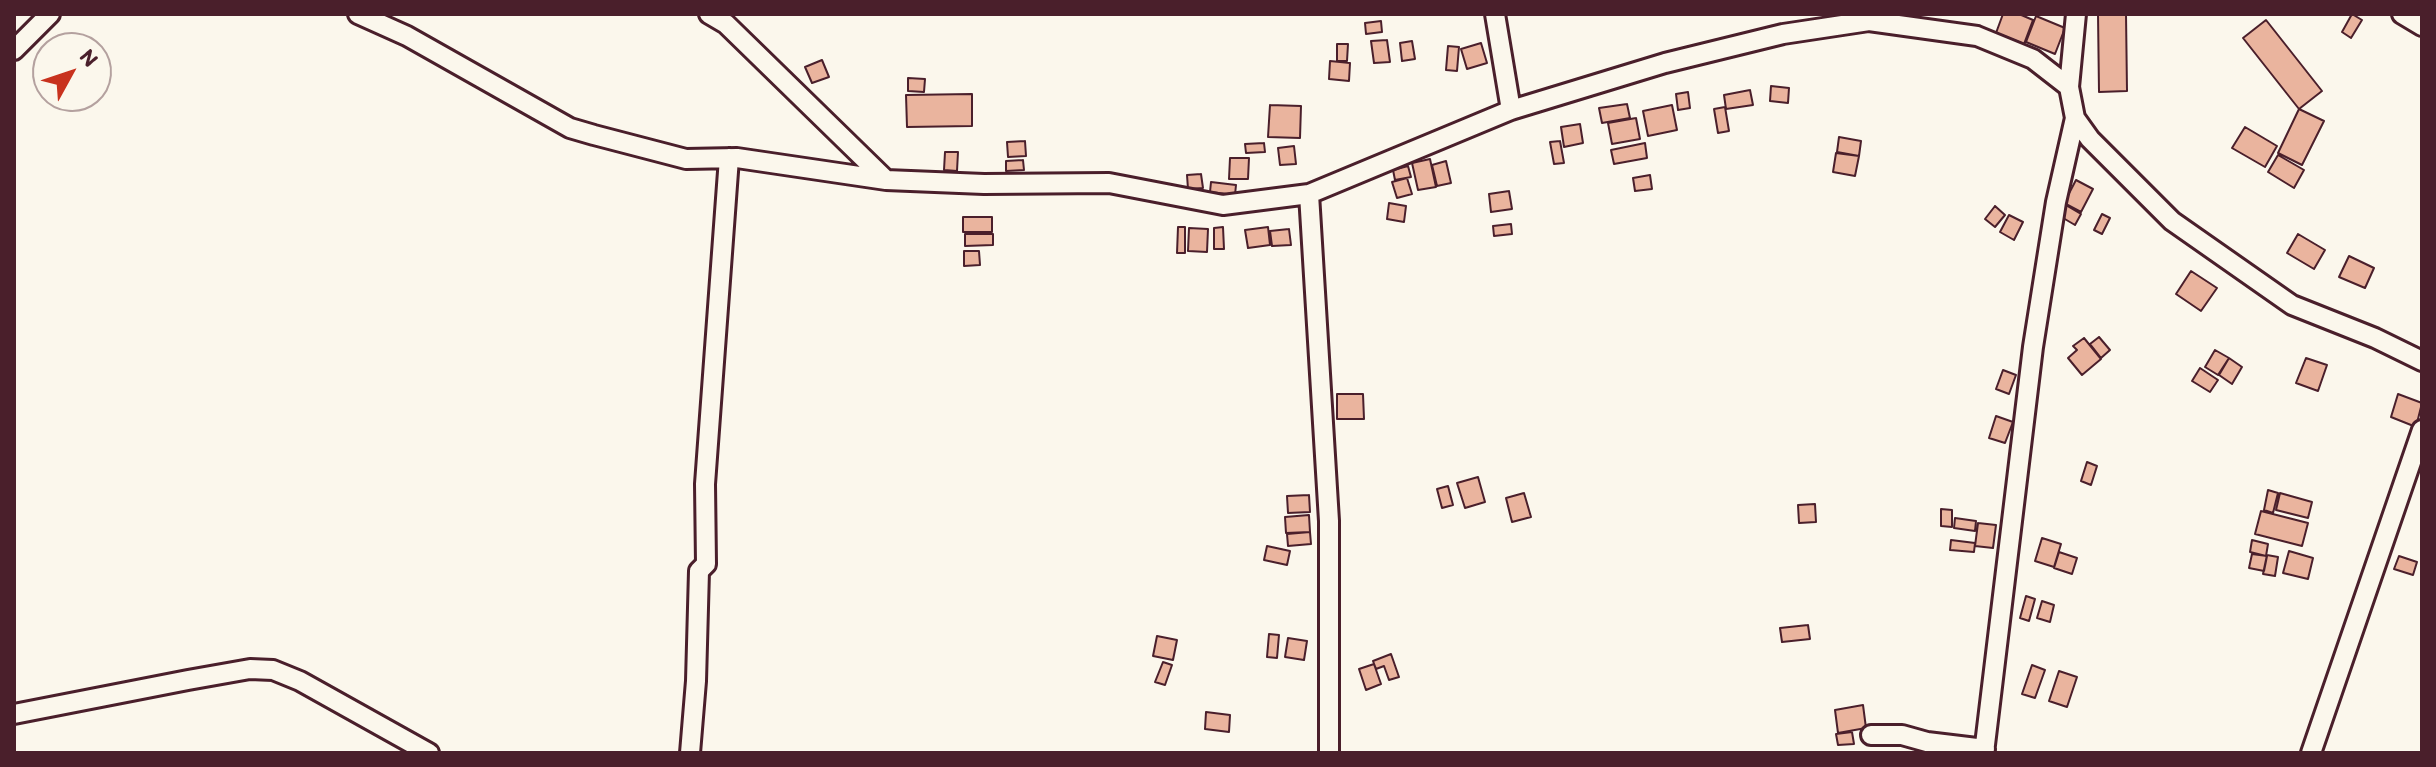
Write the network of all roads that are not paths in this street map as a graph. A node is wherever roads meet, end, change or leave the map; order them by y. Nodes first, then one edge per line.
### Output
1 (50, 14) edge
2 (358, 14) edge
3 (709, 14) edge
4 (1495, 14) edge
5 (2076, 14) edge
6 (2402, 14) edge
7 (1918, 21) edge
8 (2422, 26) edge
9 (14, 50) edge
10 (2069, 87) junction
11 (1511, 110) junction
12 (2075, 118) junction
13 (729, 158) junction
14 (886, 180) junction
15 (1309, 194) junction
16 (2422, 361) edge
17 (2422, 430) edge
18 (14, 714) edge
19 (1871, 735) dead end
20 (1984, 751) edge
21 (429, 753) edge
22 (690, 753) edge
23 (1329, 753) edge
24 (2311, 753) edge

1 - 9 street
2 - 13 street
3 - 14 street
4 - 11 street
5 - 10 street
6 - 8 street
7 - 10 street
7 - 11 street
10 - 12 street
11 - 15 street
12 - 16 street
12 - 20 street
13 - 14 street
13 - 22 street
14 - 15 street
15 - 23 street
17 - 24 street
18 - 21 street
19 - 20 street

